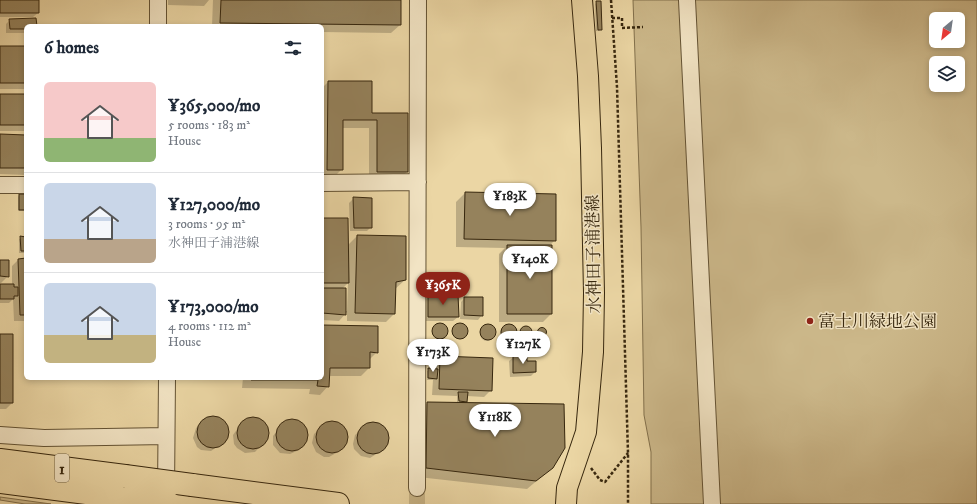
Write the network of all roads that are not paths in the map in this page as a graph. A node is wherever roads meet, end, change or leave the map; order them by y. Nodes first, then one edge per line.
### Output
1 (158, 0) edge
2 (418, 0) edge
3 (582, 0) edge
4 (688, 0) edge
5 (158, 24) edge
6 (418, 182) junction
7 (324, 183) edge
8 (0, 185) edge
9 (24, 185) edge
10 (167, 380) edge
11 (0, 435) edge
12 (166, 436) junction
13 (0, 460) edge
14 (0, 482) edge
15 (417, 488) tunnel mouth
16 (166, 504) edge
17 (170, 504) edge
18 (338, 504) edge
19 (566, 504) edge
20 (712, 504) edge

1 - 5 street
2 - 6 street
3 - 19 main road, 水神田子浦港線
4 - 20 street
6 - 7 street
6 - 15 street
8 - 9 street
10 - 12 street
11 - 12 street
12 - 16 street
13 - 18 highway, 1, bridge
14 - 17 highway, 1, bridge

